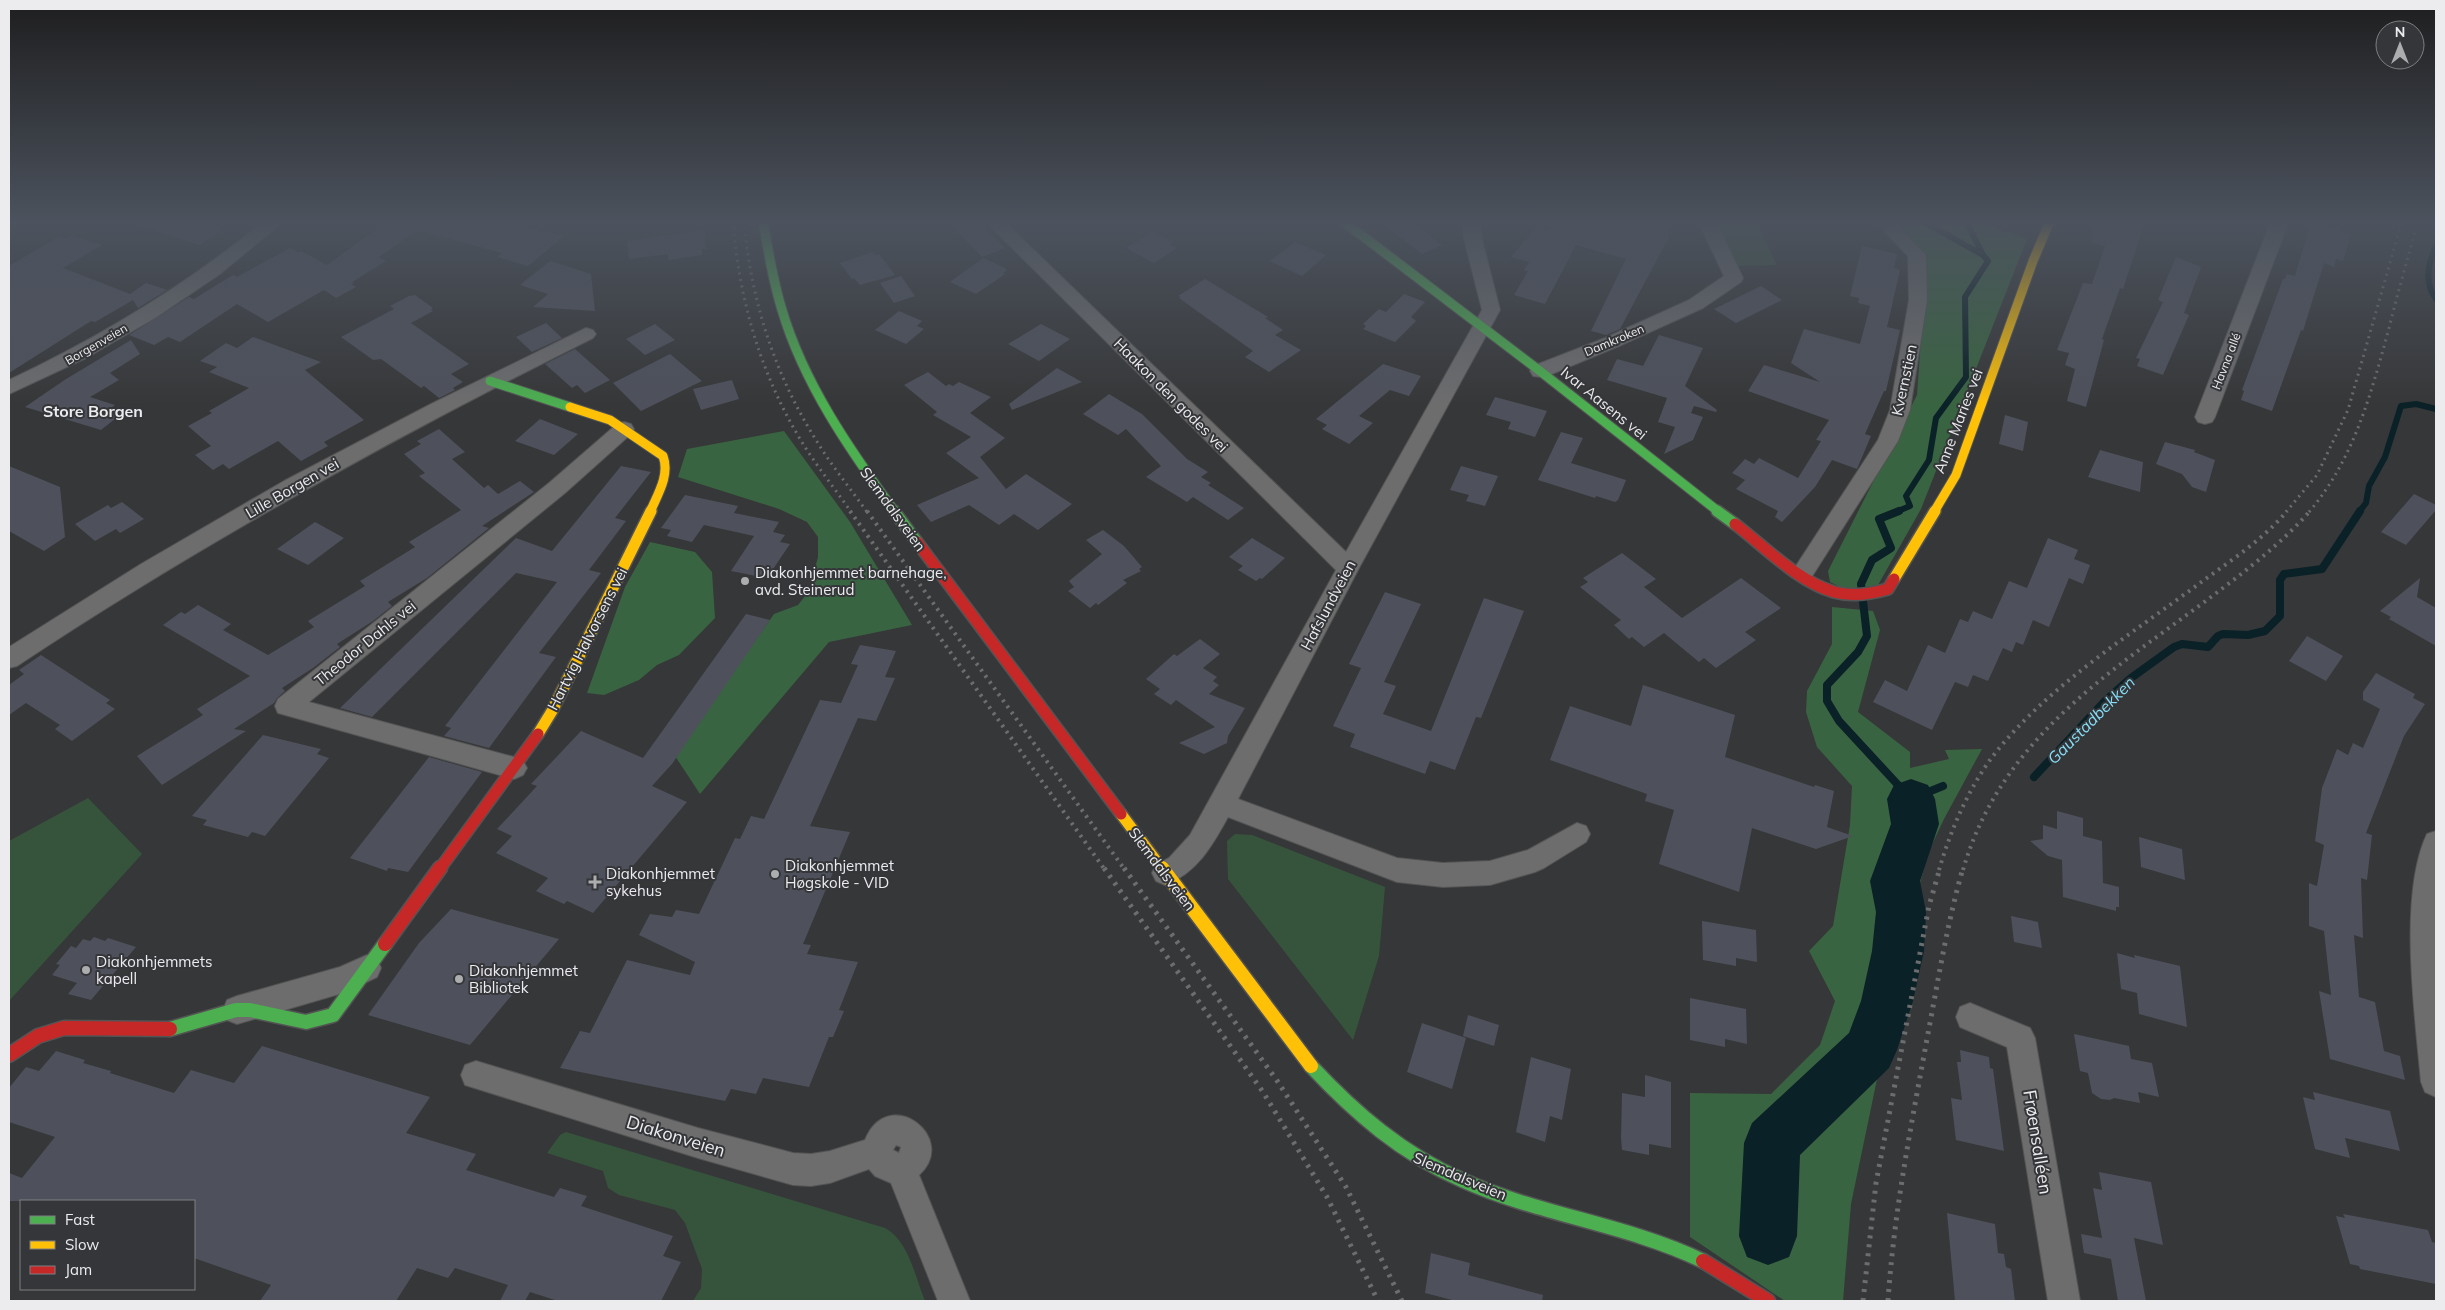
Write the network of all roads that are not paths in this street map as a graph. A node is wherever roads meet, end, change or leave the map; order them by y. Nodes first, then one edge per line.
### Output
1 (193, 282) edge
2 (774, 282) edge
3 (1056, 282) edge
4 (1423, 282) edge
5 (1484, 282) edge
6 (1728, 282) edge
7 (1918, 282) edge
8 (2025, 282) edge
9 (2257, 282) edge
10 (1480, 326) junction
11 (586, 334) dead end
12 (1540, 371) junction
13 (490, 382) junction
14 (9, 388) edge
15 (2205, 417) dead end
16 (624, 429) junction
17 (1348, 568) junction
18 (1803, 572) junction
19 (1852, 594) joint
20 (9, 659) edge
21 (514, 768) junction
22 (1222, 804) junction
23 (1577, 834) dead end
24 (2436, 842) edge
25 (1164, 873) junction
26 (371, 966) joint
27 (236, 1010) joint
28 (1970, 1017) dead end
29 (9, 1055) edge
30 (476, 1075) dead end
31 (2436, 1082) edge
32 (954, 1301) edge
33 (1768, 1301) edge
34 (2064, 1301) edge

1 - 14 street, Borgenveien
2 - 25 street, Slemdalsveien
3 - 17 street, Haakon den godes vei
4 - 10 street, Ivar Aasens vei
5 - 10 street, Hafslundveien
6 - 12 street, Damkroken
7 - 18 street, Kvernstien
8 - 19 street, Anne Maries vei
9 - 15 street, Havna allé
10 - 12 street, Ivar Aasens vei
10 - 17 street, Hafslundveien
11 - 13 street, Lille Borgen vei
12 - 18 street, Ivar Aasens vei
13 - 16 street, Hartvig Halvorsens vei
13 - 20 street, Lille Borgen vei
16 - 21 street, Hartvig Halvorsens vei
16 - 21 street, Theodor Dahls vei
17 - 22 street, Hafslundveien
18 - 19 street, Ivar Aasens vei
21 - 26 street, Hartvig Halvorsens vei
22 - 23 street
22 - 25 street, Hafslundveien
24 - 31 street
25 - 33 street, Slemdalsveien
26 - 27 street, Hartvig Halvorsens vei
27 - 29 street, Hartvig Halvorsens vei
28 - 34 street, Frøensalléen
30 - 32 street, Diakonveien

